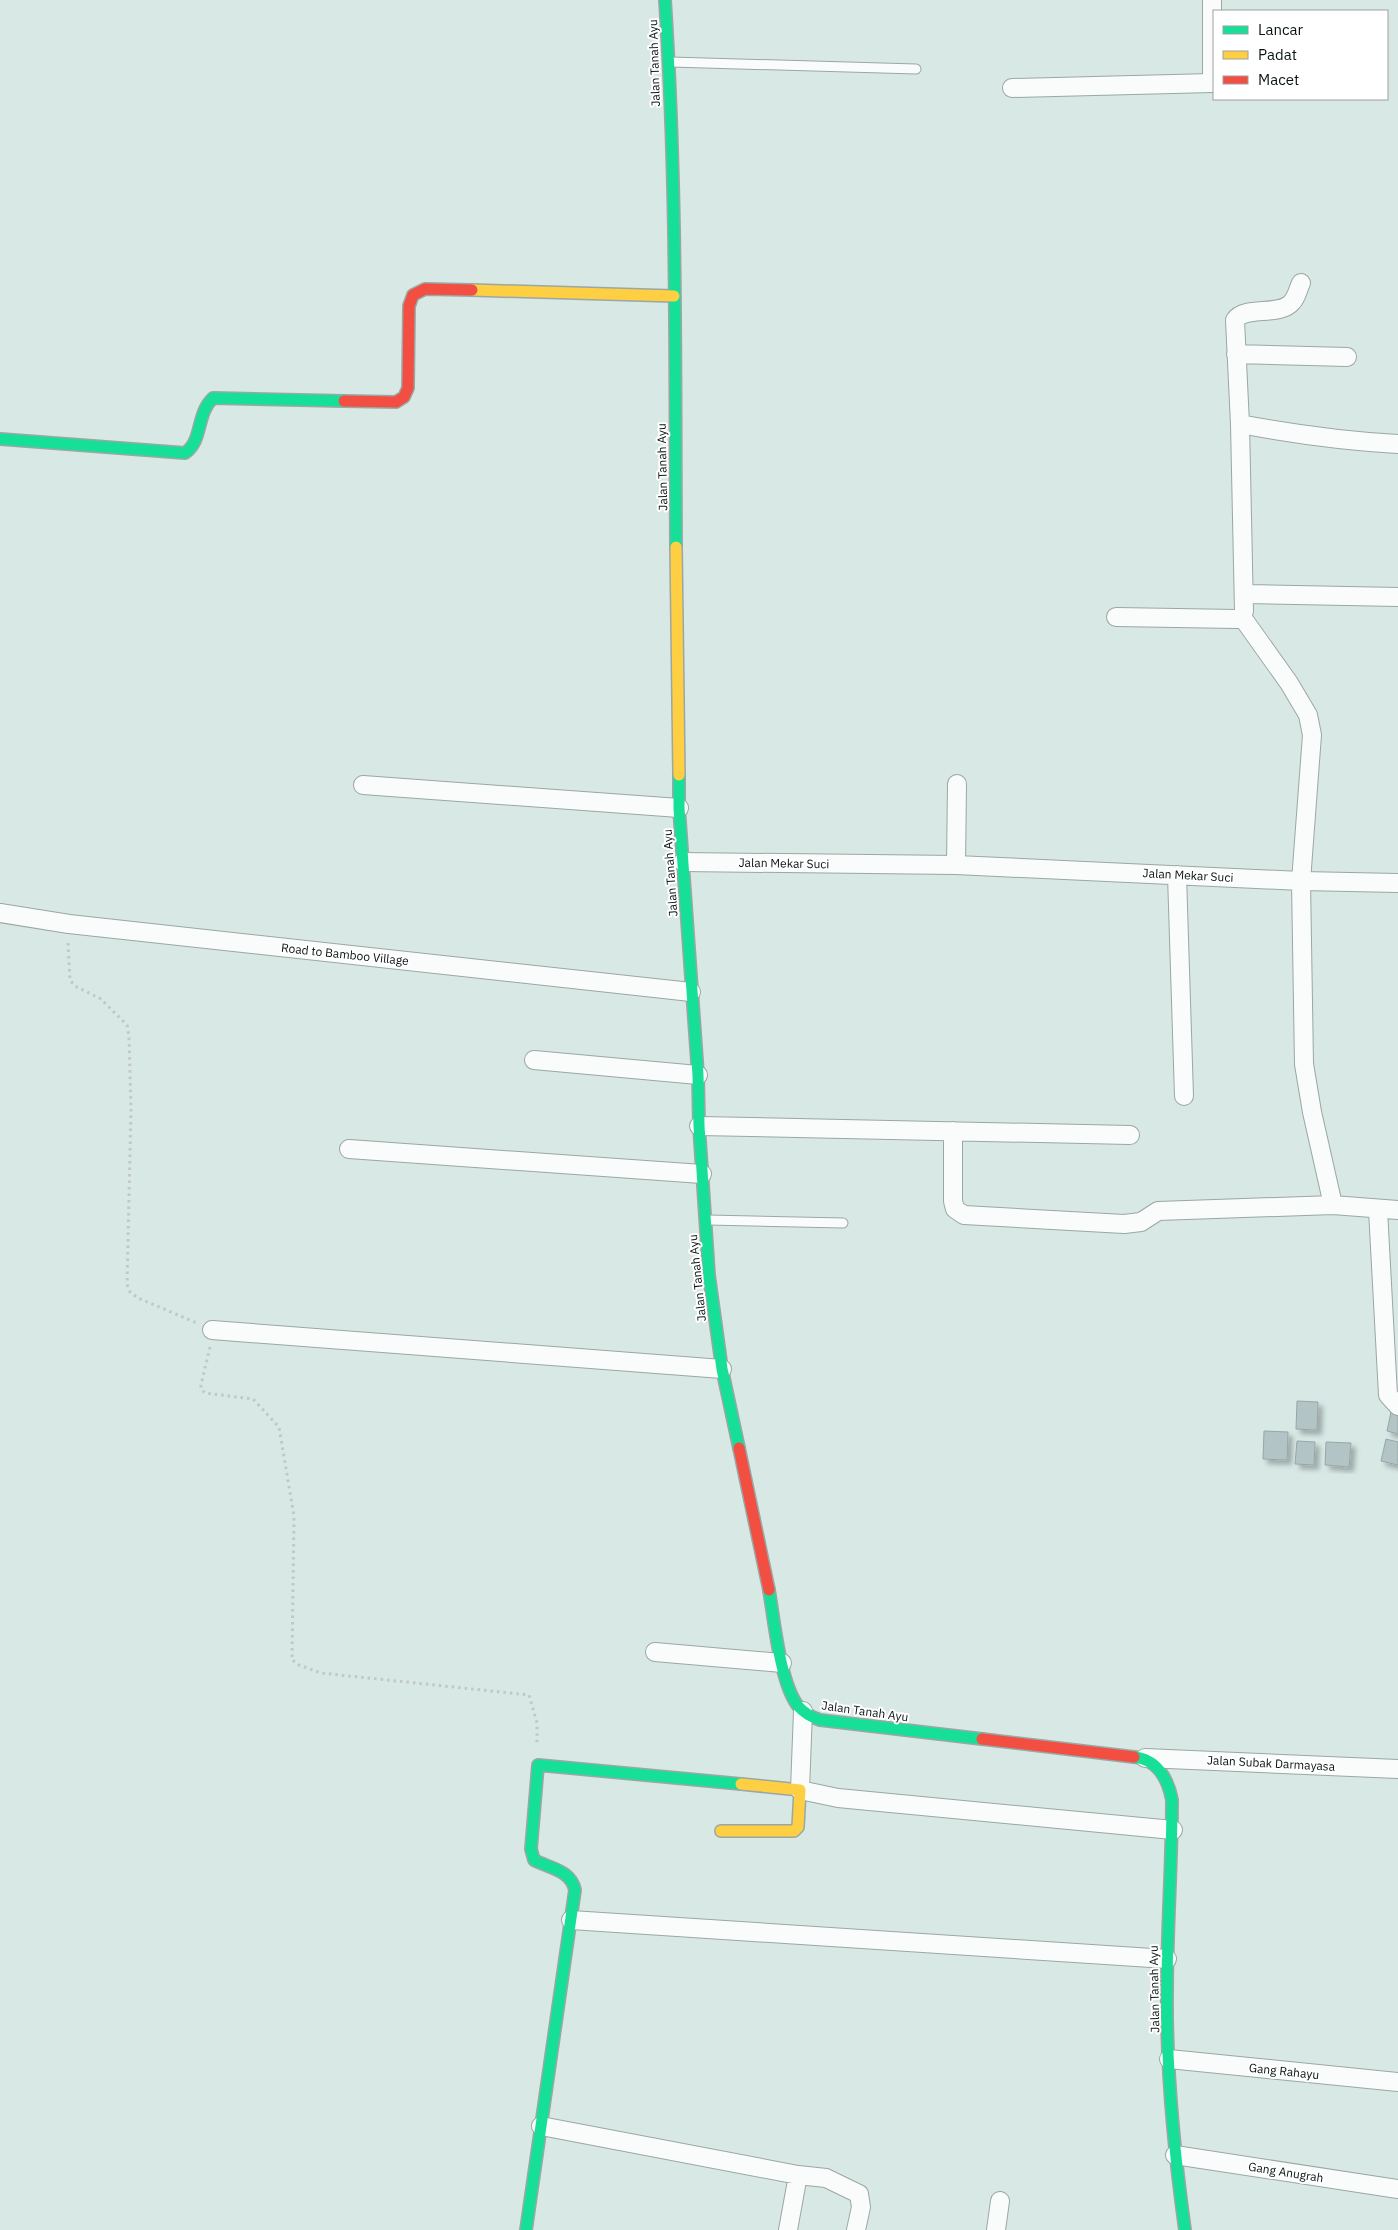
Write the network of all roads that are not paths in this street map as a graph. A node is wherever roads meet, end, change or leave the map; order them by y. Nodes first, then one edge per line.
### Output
1 (665, 0) edge
2 (1212, 0) edge
3 (669, 62) junction
4 (916, 69) dead end
5 (1213, 83) edge
6 (1012, 88) dead end
7 (1301, 283) dead end
8 (674, 296) junction
9 (1236, 354) junction
10 (1346, 357) dead end
11 (1240, 424) junction
12 (0, 439) edge
13 (1398, 444) edge
14 (1244, 594) junction
15 (1398, 596) edge
16 (1116, 617) dead end
17 (1242, 617) junction
18 (958, 784) dead end
19 (363, 785) dead end
20 (679, 808) junction
21 (683, 862) junction
22 (956, 865) junction
23 (1177, 875) junction
24 (1301, 881) junction
25 (1398, 883) edge
26 (0, 913) edge
27 (691, 992) junction
28 (534, 1060) dead end
29 (698, 1075) junction
30 (1184, 1096) dead end
31 (699, 1126) junction
32 (953, 1131) junction
33 (1130, 1135) dead end
34 (349, 1149) dead end
35 (702, 1174) junction
36 (1333, 1205) junction
37 (1378, 1210) junction
38 (1398, 1210) edge
39 (705, 1220) junction
40 (844, 1223) dead end
41 (212, 1330) road end
42 (1392, 1336) edge
43 (722, 1369) junction
44 (1398, 1406) edge
45 (654, 1652) dead end
46 (782, 1664) junction
47 (803, 1712) junction
48 (1145, 1758) junction
49 (1398, 1769) edge
50 (800, 1790) junction
51 (1172, 1830) junction
52 (721, 1831) dead end
53 (571, 1920) junction
54 (1166, 1959) junction
55 (1169, 2059) junction
56 (1398, 2082) edge
57 (541, 2126) junction
58 (1175, 2155) junction
59 (798, 2175) junction
60 (1398, 2189) edge
61 (1000, 2201) dead end
62 (526, 2230) edge
63 (788, 2230) edge
64 (856, 2230) edge
65 (996, 2230) edge
66 (1185, 2230) edge

1 - 3 street, Jalan Tanah Ayu
2 - 5 street
3 - 4 lane
3 - 8 street, Jalan Tanah Ayu
5 - 6 street
7 - 9 street
8 - 12 street
8 - 20 street, Jalan Tanah Ayu
9 - 10 street
9 - 11 street
11 - 13 street
11 - 14 street
14 - 15 street
14 - 17 street
16 - 17 street
17 - 24 street
18 - 22 street
19 - 20 street
20 - 21 street, Jalan Tanah Ayu
21 - 22 street, Jalan Mekar Suci
21 - 27 street, Jalan Tanah Ayu
22 - 23 street, Jalan Mekar Suci
23 - 24 street, Jalan Mekar Suci
23 - 30 street
24 - 25 street, Jalan Mekar Suci
24 - 36 street
26 - 27 street, Road to Bamboo Village
27 - 29 street, Jalan Tanah Ayu
28 - 29 street
29 - 31 street, Jalan Tanah Ayu
31 - 32 street
31 - 35 street, Jalan Tanah Ayu
32 - 33 street
32 - 36 street
34 - 35 street
35 - 39 street, Jalan Tanah Ayu
36 - 37 street
37 - 38 street
37 - 42 street
39 - 40 lane
39 - 43 street, Jalan Tanah Ayu
41 - 43 street
42 - 44 street
43 - 46 street, Jalan Tanah Ayu
45 - 46 street
46 - 47 street, Jalan Tanah Ayu
47 - 48 street, Jalan Tanah Ayu
47 - 50 street
48 - 49 street, Jalan Subak Darmayasa
48 - 51 street, Jalan Tanah Ayu
50 - 51 street
50 - 52 street
50 - 53 street
51 - 54 street, Jalan Tanah Ayu
53 - 54 street
53 - 57 street
54 - 55 street, Jalan Tanah Ayu
55 - 56 street, Gang Rahayu
55 - 58 street, Jalan Tanah Ayu
57 - 59 street
57 - 62 street
58 - 60 street, Gang Anugrah
58 - 66 street, Jalan Tanah Ayu
59 - 63 street
59 - 64 street
61 - 65 street

